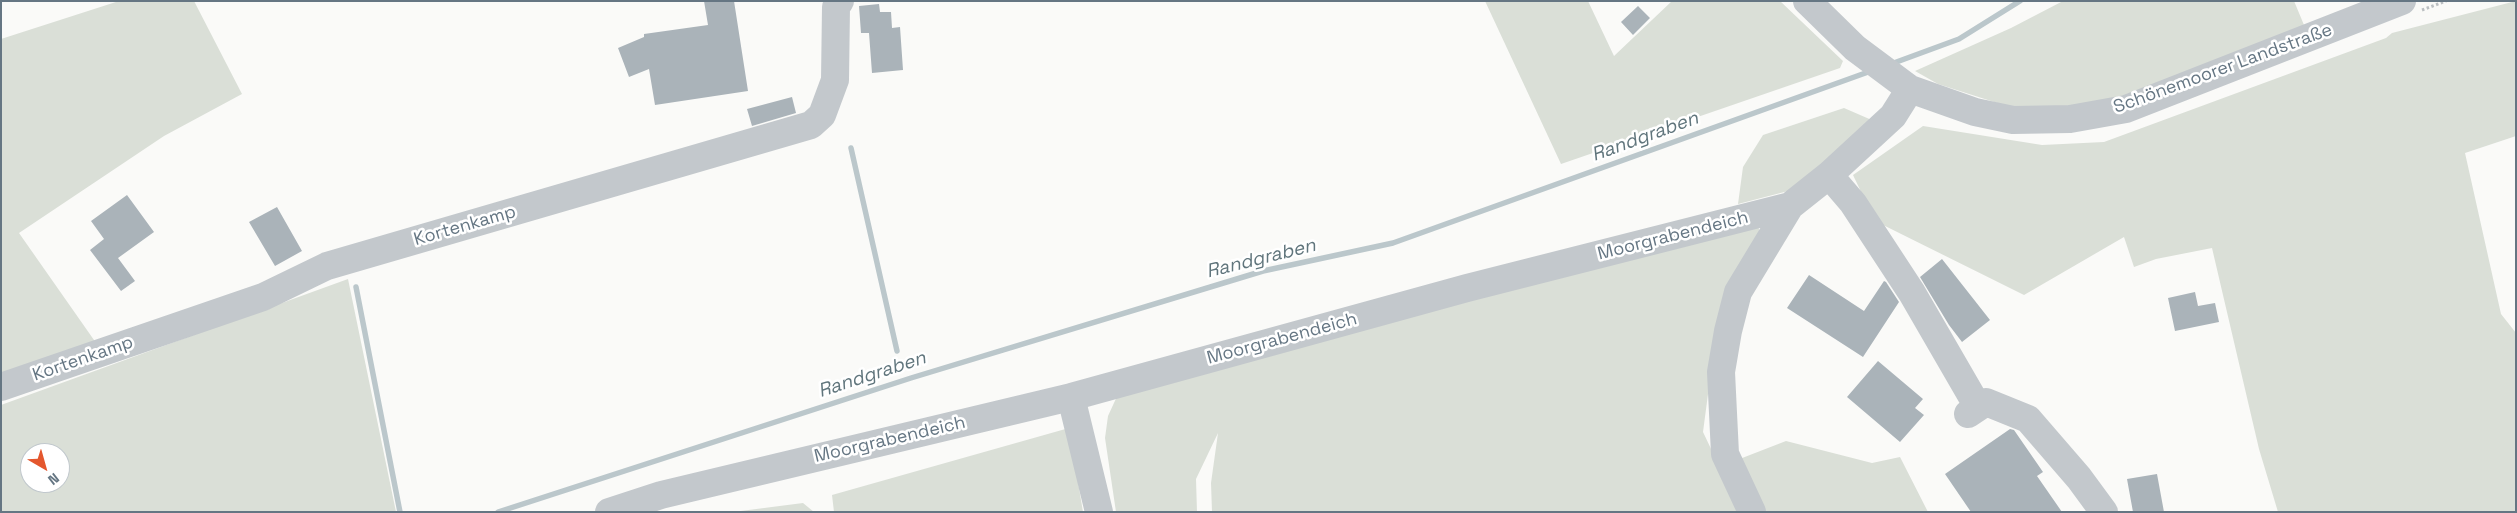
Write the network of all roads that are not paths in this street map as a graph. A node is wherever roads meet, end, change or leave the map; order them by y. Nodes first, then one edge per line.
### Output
1 (840, 1) edge
2 (1807, 1) edge
3 (2402, 1) edge
4 (1902, 84) junction
5 (1829, 175) junction
6 (1790, 206) junction
7 (1, 387) edge
8 (1071, 397) junction
9 (609, 512) edge
10 (1099, 512) edge
11 (1752, 512) edge
12 (2104, 512) edge

1 - 7 street, Kortenkamp
2 - 4 street, Schönemoorer Landstraße
3 - 4 street, Schönemoorer Landstraße
4 - 5 street, Moorgrabendeich
5 - 6 street, Moorgrabendeich
5 - 12 street
6 - 8 street, Moorgrabendeich
6 - 11 street
8 - 9 street, Moorgrabendeich
8 - 10 street

